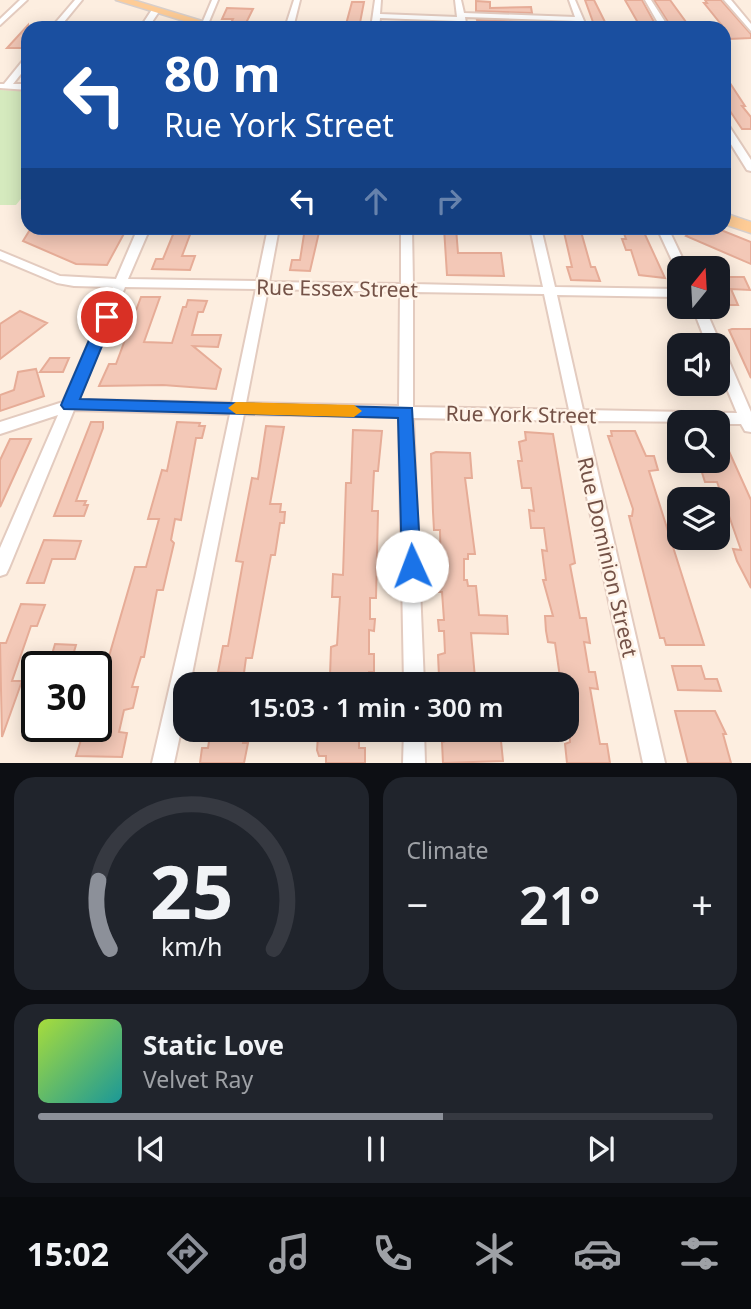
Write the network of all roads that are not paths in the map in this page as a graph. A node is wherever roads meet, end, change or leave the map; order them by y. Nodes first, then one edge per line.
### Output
1 (24, 0) edge
2 (79, 0) edge
3 (215, 0) edge
4 (297, 0) edge
5 (378, 0) edge
6 (458, 0) edge
7 (572, 0) edge
8 (648, 0) edge
9 (727, 0) edge
10 (128, 1) edge
11 (156, 10) junction
12 (376, 16) junction
13 (578, 19) joint
14 (61, 21) edge
15 (149, 21) edge
16 (194, 21) edge
17 (205, 21) edge
18 (291, 21) edge
19 (376, 21) edge
20 (461, 21) edge
21 (661, 21) edge
22 (0, 23) edge
23 (751, 29) edge
24 (21, 67) edge
25 (3, 86) edge
26 (21, 87) edge
27 (731, 136) edge
28 (751, 168) edge
29 (731, 221) edge
30 (751, 228) edge
31 (141, 235) edge
32 (273, 235) edge
33 (407, 235) edge
34 (538, 235) edge
35 (666, 235) edge
36 (0, 256) edge
37 (676, 256) edge
38 (121, 283) junction
39 (262, 287) junction
40 (406, 288) junction
41 (552, 292) junction
42 (667, 293) edge
43 (730, 378) edge
44 (69, 405) junction
45 (237, 408) junction
46 (407, 412) junction
47 (577, 415) junction
48 (750, 422) edge
49 (0, 428) edge
50 (0, 568) edge
51 (414, 672) edge
52 (414, 742) edge
53 (163, 763) edge
54 (414, 763) edge
55 (654, 763) edge

1 - 22 street
2 - 14 street
3 - 17 street
4 - 18 street
5 - 12 street
6 - 20 street
7 - 13 street
8 - 21 street
9 - 23 street
10 - 11 main road
11 - 15 street
11 - 16 main road
12 - 19 street
12 - 20 street
13 - 20 street
24 - 25 street
25 - 26 street
27 - 28 street
29 - 30 main road
31 - 38 street
32 - 39 street
33 - 40 street
34 - 41 street, Rue Dominion Street
35 - 37 street
36 - 38 street, Rue Essex Street
38 - 39 street, Rue Essex Street
38 - 44 street
39 - 40 street, Rue Essex Street
39 - 45 street
40 - 41 street, Rue Essex Street
40 - 46 street
41 - 42 street, Rue Essex Street
41 - 47 street, Rue Dominion Street
43 - 48 street
44 - 45 street, Rue York Street
44 - 49 street, Rue York Street
44 - 50 street
45 - 46 street, Rue York Street
45 - 53 street
46 - 47 street, Rue York Street
46 - 51 street
47 - 48 street, Rue York Street
47 - 55 street, Rue Dominion Street
52 - 54 street

